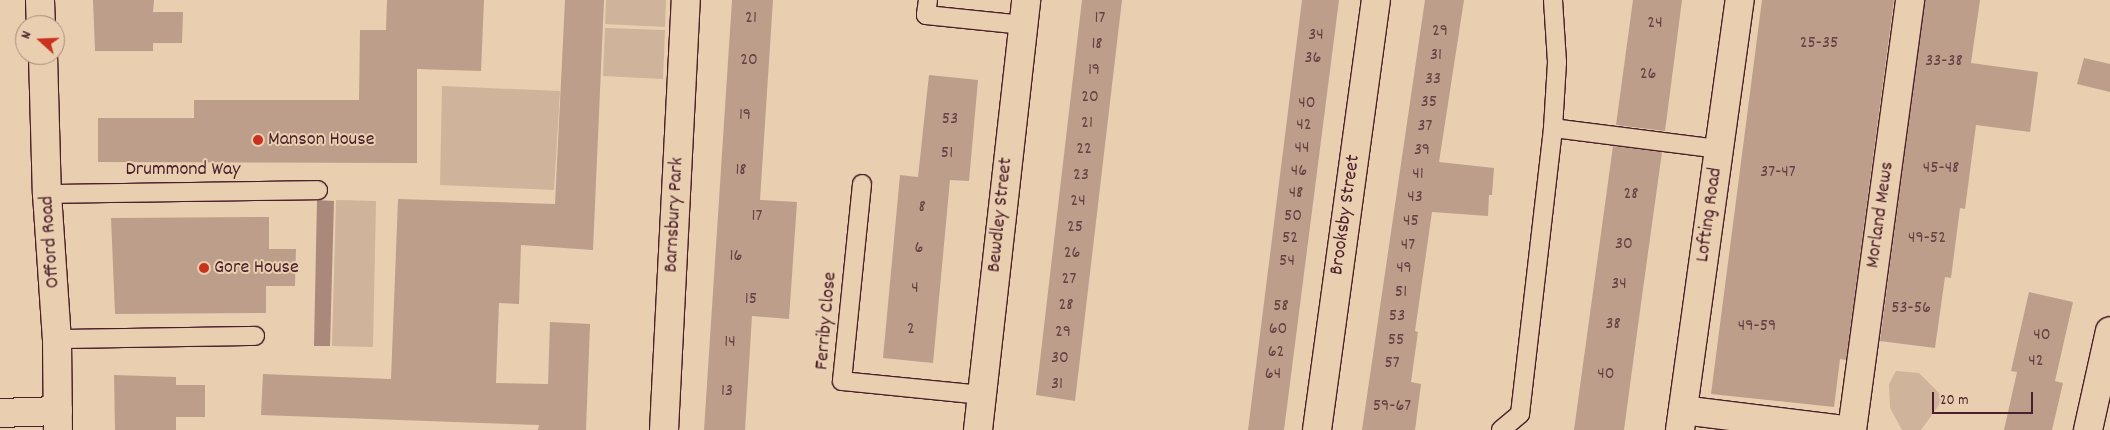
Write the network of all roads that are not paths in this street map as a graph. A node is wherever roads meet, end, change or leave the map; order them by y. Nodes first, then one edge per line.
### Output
1 (40, 0) edge
2 (686, 0) edge
3 (928, 0) edge
4 (1376, 0) edge
5 (1553, 0) edge
6 (1740, 0) edge
7 (1910, 0) edge
8 (1024, 13) edge
9 (41, 15) edge
10 (43, 65) edge
11 (1553, 128) junction
12 (1719, 149) junction
13 (862, 184) dead end
14 (318, 190) dead end
15 (47, 194) junction
16 (2110, 331) edge
17 (255, 336) dead end
18 (57, 339) junction
19 (983, 395) junction
20 (0, 413) edge
21 (1682, 420) edge
22 (58, 421) edge
23 (2096, 422) edge
24 (664, 430) edge
25 (978, 430) edge
26 (1317, 430) edge
27 (1501, 430) edge
28 (1844, 430) edge
29 (1852, 430) edge

1 - 9 street
2 - 24 street, Barnsbury Park
3 - 8 lane
4 - 26 street, Brooksby Street
5 - 11 lane
6 - 12 street, Lofting Road
7 - 29 street, Morland Mews
8 - 19 street, Bewdley Street
10 - 15 street, Offord Road
11 - 12 lane
11 - 27 lane
12 - 21 street, Lofting Road
13 - 19 lane, Ferriby Close
14 - 15 lane, Drummond Way
15 - 18 street, Offord Road
16 - 23 street
17 - 18 lane
18 - 22 street, Offord Road
19 - 25 street, Bewdley Street
20 - 22 street
21 - 28 street

